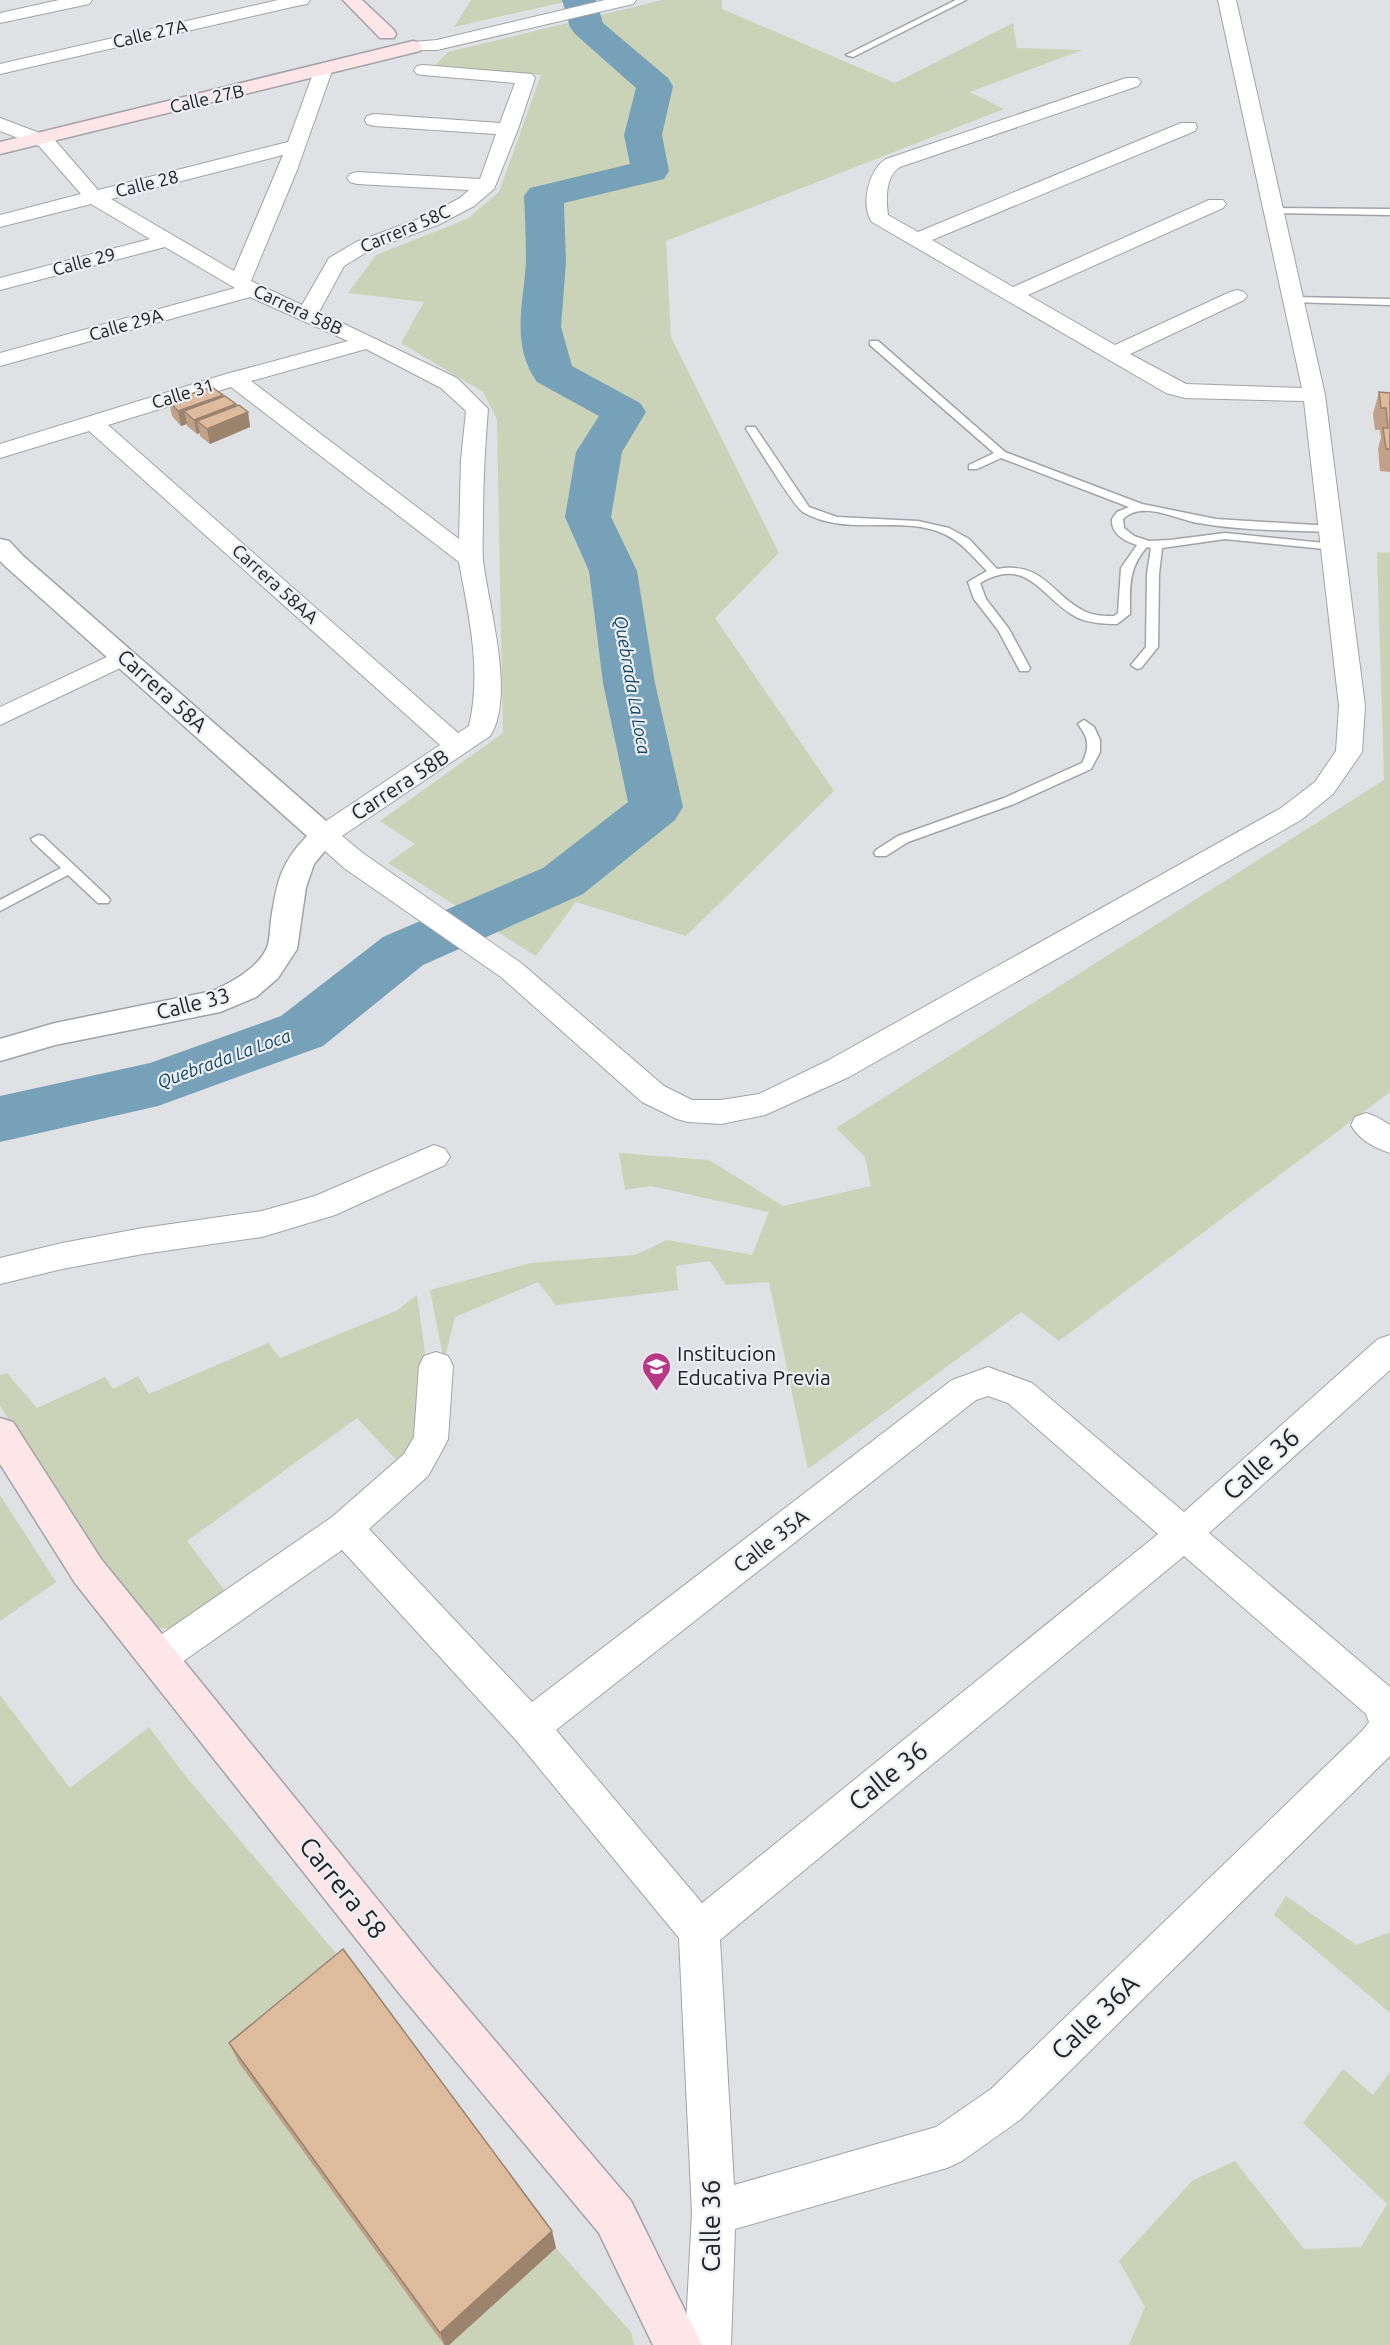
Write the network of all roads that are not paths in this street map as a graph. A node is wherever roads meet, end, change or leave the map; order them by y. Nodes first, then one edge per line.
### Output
1 (83, 0) edge
2 (301, 0) edge
3 (352, 0) edge
4 (627, 0) edge
5 (962, 0) edge
6 (1227, 0) edge
7 (0, 18) edge
8 (406, 37) junction
9 (850, 55) dead end
10 (0, 69) edge
11 (423, 70) dead end
12 (323, 71) junction
13 (1132, 82) dead end
14 (374, 120) dead end
15 (0, 124) edge
16 (1188, 127) dead end
17 (509, 129) junction
18 (0, 135) edge
19 (29, 135) junction
20 (295, 146) junction
21 (0, 148) edge
22 (357, 178) dead end
23 (487, 185) junction
24 (94, 197) junction
25 (1216, 204) dead end
26 (1274, 210) junction
27 (1390, 213) edge
28 (0, 221) edge
29 (168, 240) junction
30 (916, 240) junction
31 (0, 284) edge
32 (246, 286) junction
33 (1011, 295) junction
34 (1237, 296) dead end
35 (1294, 300) junction
36 (1390, 302) edge
37 (308, 314) junction
38 (368, 342) junction
39 (874, 343) dead end
40 (1113, 354) junction
41 (0, 360) edge
42 (234, 379) junction
43 (1314, 395) junction
44 (92, 422) junction
45 (751, 429) dead end
46 (0, 451) edge
47 (1001, 454) junction
48 (973, 467) dead end
49 (1139, 507) junction
50 (1333, 538) junction
51 (1150, 544) junction
52 (5, 558) edge
53 (471, 559) junction
54 (994, 572) junction
55 (124, 657) junction
56 (1137, 665) dead end
57 (1024, 668) dead end
58 (0, 717) edge
59 (1084, 724) dead end
60 (458, 747) junction
61 (324, 835) junction
62 (38, 839) dead end
63 (881, 853) dead end
64 (69, 869) junction
65 (103, 900) dead end
66 (0, 906) edge
67 (0, 1050) edge
68 (434, 1157) dead end
69 (0, 1271) edge
70 (1390, 1349) edge
71 (436, 1366) dead end
72 (0, 1433) edge
73 (345, 1528) junction
74 (1184, 1534) junction
75 (159, 1657) junction
76 (530, 1727) junction
77 (699, 1931) junction
78 (714, 2213) junction
79 (678, 2345) edge
80 (708, 2345) edge

1 - 7 street
2 - 10 street, Calle 27A
3 - 8 main road
4 - 8 street, Calle 27B
5 - 9 lane
6 - 26 street
8 - 12 main road, Calle 27B
8 - 19 main road, Calle 27B
11 - 17 street, Carrera 58C
12 - 19 main road, Calle 27B
12 - 20 street
13 - 30 street
14 - 17 street
15 - 19 street, Carrera 58B
16 - 30 street
17 - 23 street, Carrera 58C
18 - 19 main road, Calle 27B
19 - 21 main road, Calle 27B
19 - 24 street, Carrera 58B
20 - 24 street, Calle 28
20 - 32 street
22 - 23 street
23 - 37 street, Carrera 58C
24 - 28 street, Calle 28
24 - 29 street, Carrera 58B
25 - 33 street
26 - 27 lane
26 - 35 street
29 - 31 street, Calle 29
29 - 32 street, Carrera 58B
30 - 33 street
32 - 37 street, Carrera 58B
32 - 41 street, Calle 29A
33 - 40 street
34 - 40 street
35 - 36 lane
35 - 43 street
37 - 38 street, Carrera 58B
38 - 42 street, Calle 31
38 - 53 street, Carrera 58B
39 - 47 lane
40 - 43 street
42 - 44 street, Calle 31
42 - 53 street
43 - 50 street
44 - 46 street, Calle 31
44 - 60 street, Carrera 58AA
45 - 54 lane
47 - 48 lane
47 - 49 lane
49 - 50 lane
49 - 51 lane
50 - 51 lane
50 - 61 street
51 - 54 lane
51 - 56 lane
52 - 55 street, Carrera 58A
53 - 60 street, Carrera 58B
54 - 57 lane
55 - 58 street
55 - 61 street, Carrera 58A
59 - 63 lane
60 - 61 street, Carrera 58B
61 - 67 street, Calle 33
62 - 64 lane
64 - 65 lane
64 - 66 lane
68 - 69 street
70 - 74 street, Calle 36
71 - 73 street
72 - 75 main road, Carrera 58
73 - 75 street
73 - 76 street
74 - 76 street, Calle 35A
74 - 77 street, Calle 36
74 - 78 street, Calle 36A
75 - 79 main road, Carrera 58
76 - 77 street
77 - 78 street, Calle 36
78 - 80 street, Calle 36

